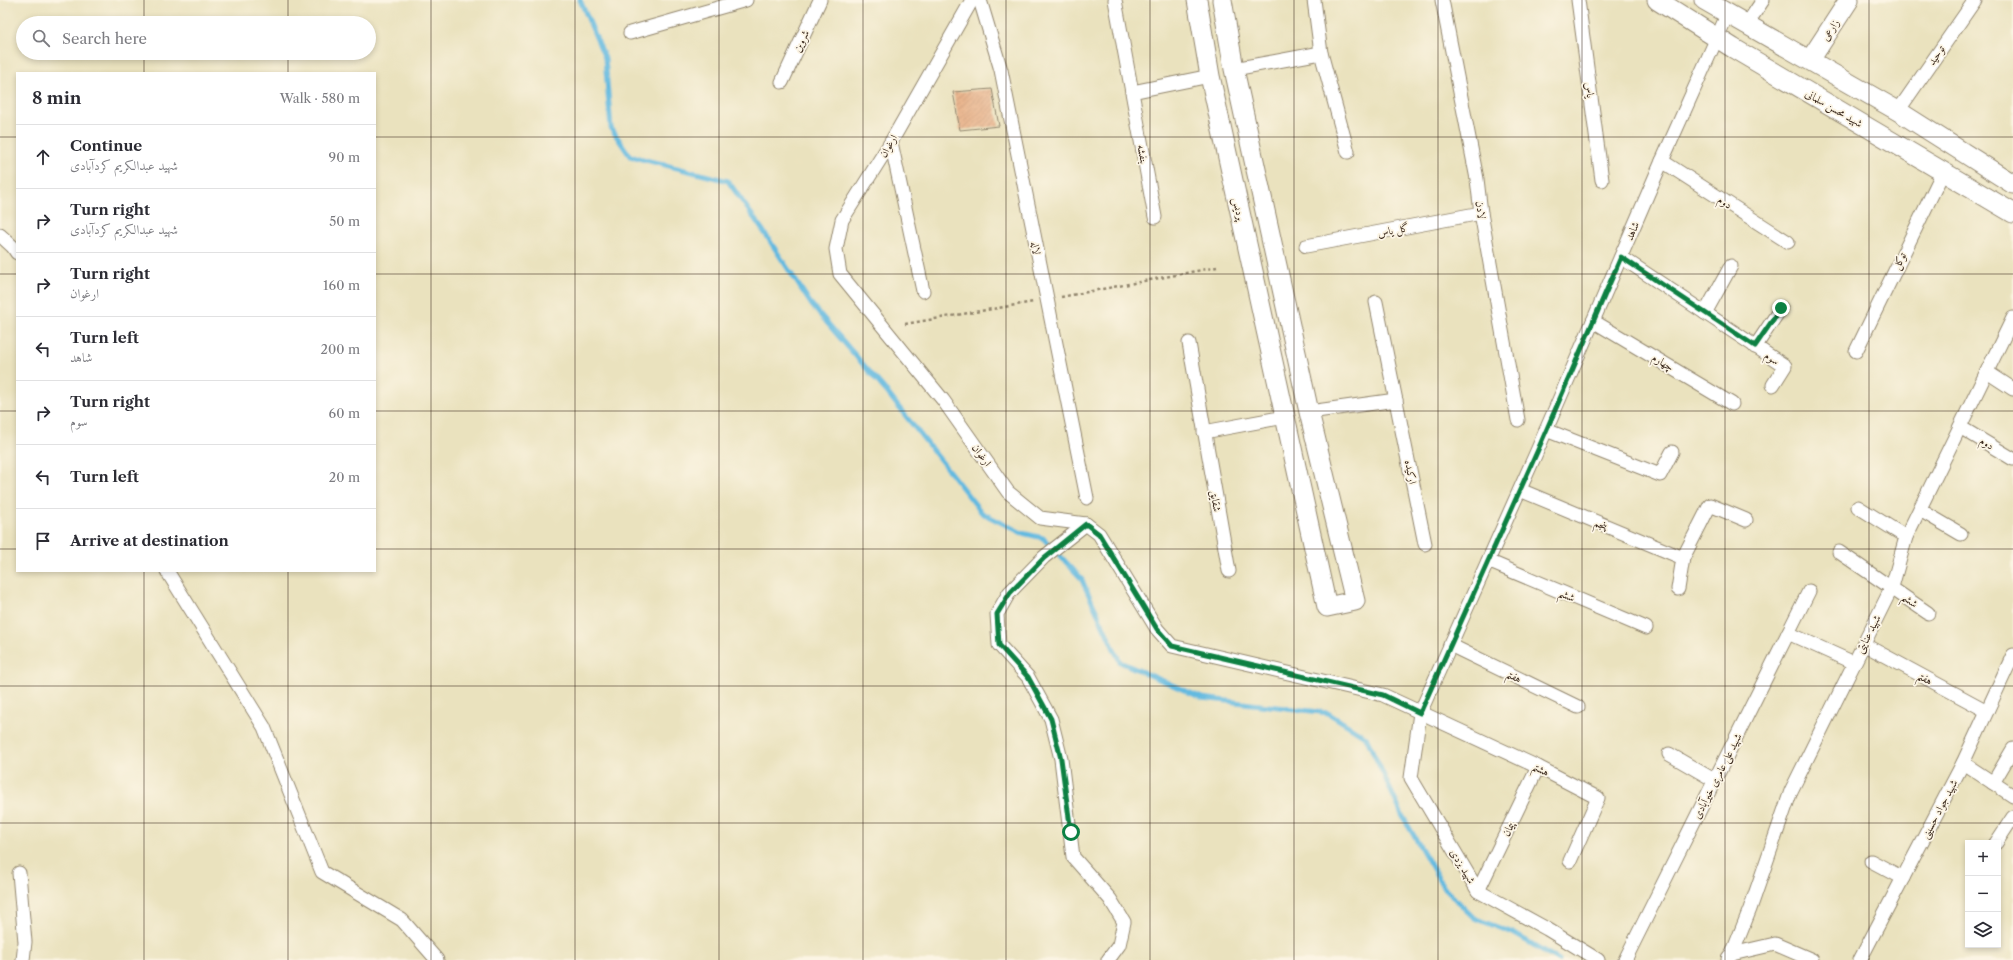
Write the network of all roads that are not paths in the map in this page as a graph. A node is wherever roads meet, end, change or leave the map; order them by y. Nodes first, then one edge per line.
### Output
1 (746, 0) edge
2 (820, 0) edge
3 (972, 0) edge
4 (980, 0) edge
5 (1115, 0) edge
6 (1197, 0) edge
7 (1222, 0) edge
8 (1314, 0) edge
9 (1442, 0) edge
10 (1578, 0) edge
11 (1657, 0) edge
12 (1704, 0) edge
13 (1762, 0) edge
14 (1849, 0) edge
15 (1975, 0) edge
16 (1728, 13) junction
17 (1747, 24) junction
18 (630, 33) dead end
19 (1717, 38) junction
20 (1321, 53) junction
21 (1810, 60) junction
22 (1234, 69) junction
23 (1210, 76) junction
24 (782, 82) dead end
25 (1132, 92) junction
26 (1898, 111) junction
27 (891, 142) junction
28 (1348, 152) dead end
29 (1662, 161) junction
30 (1943, 172) junction
31 (1602, 180) dead end
32 (2013, 184) edge
33 (1481, 213) junction
34 (2013, 213) edge
35 (1154, 217) dead end
36 (0, 235) edge
37 (1788, 242) dead end
38 (1306, 246) dead end
39 (16, 252) edge
40 (1621, 257) junction
41 (1732, 266) dead end
42 (923, 291) dead end
43 (1376, 302) dead end
44 (1781, 308) dead end
45 (1705, 313) junction
46 (2013, 318) edge
47 (1594, 320) junction
48 (1189, 343) dead end
49 (1755, 346) junction
50 (1856, 351) dead end
51 (1987, 372) junction
52 (1773, 385) dead end
53 (2013, 389) edge
54 (1396, 400) junction
55 (1732, 404) dead end
56 (1309, 412) junction
57 (1284, 417) junction
58 (1518, 420) dead end
59 (1960, 427) junction
60 (1546, 430) junction
61 (1204, 432) junction
62 (1672, 452) dead end
63 (2013, 459) edge
64 (1520, 490) junction
65 (1087, 498) dead end
66 (1858, 507) dead end
67 (1920, 510) junction
68 (1746, 520) dead end
69 (1086, 524) junction
70 (1961, 534) dead end
71 (1906, 537) junction
72 (1426, 544) dead end
73 (1840, 552) dead end
74 (1683, 558) junction
75 (1488, 561) junction
76 (1229, 571) dead end
77 (168, 572) edge
78 (1892, 587) junction
79 (1678, 589) dead end
80 (1809, 591) dead end
81 (1928, 613) dead end
82 (1646, 628) dead end
83 (1788, 633) junction
84 (1863, 644) junction
85 (1450, 645) junction
86 (2013, 655) edge
87 (1854, 663) junction
88 (1578, 707) dead end
89 (1987, 711) junction
90 (1420, 713) junction
91 (2013, 749) edge
92 (1668, 754) dead end
93 (1963, 764) junction
94 (1538, 767) junction
95 (1714, 780) junction
96 (1993, 783) junction
97 (2013, 796) edge
98 (2013, 817) edge
99 (1998, 840) edge
100 (1570, 861) dead end
101 (1871, 861) dead end
102 (18, 873) dead end
103 (1903, 878) junction
104 (1478, 891) junction
105 (1729, 957) edge
106 (23, 960) edge
107 (436, 960) edge
108 (1108, 960) edge
109 (1598, 960) edge
110 (1624, 960) edge
111 (1812, 960) edge
112 (1860, 960) edge

1 - 18 street
2 - 24 street, شروین
3 - 27 street, ارغوان
4 - 65 street, لاله
5 - 25 street, بنفشه
6 - 23 street, پردیس
7 - 22 street
8 - 20 street
9 - 33 street, لادن
10 - 31 street, یاس
11 - 19 street, شهید محسن سلمانی
12 - 16 street
13 - 17 street
14 - 21 street, زارعی
15 - 26 street, توحید
16 - 17 street
16 - 19 street, شاهد
17 - 21 street
19 - 29 street, شاهد
19 - 30 street, شهید محسن سلمانی
20 - 22 street
20 - 28 street
21 - 26 street
22 - 23 street
22 - 56 street
23 - 25 street
23 - 57 street, پردیس
25 - 35 street, بنفشه
26 - 32 street
27 - 42 street
27 - 69 street, ارغوان
29 - 37 street, دوم
29 - 40 street, شاهد
30 - 34 street, شهید محسن سلمانی
30 - 50 street, توکل
33 - 38 street, گل یاس
33 - 58 street, لادن
36 - 39 street
40 - 45 street, سوم
40 - 47 street, شاهد
41 - 45 street
43 - 54 street, ارکیده
44 - 49 street
45 - 49 street, سوم
46 - 51 street, شهید عنایتی
47 - 55 street, چهارم
47 - 60 street, شاهد
48 - 61 street, شقایق
49 - 52 street, سوم
51 - 53 street
51 - 59 street, شهید عنایتی
54 - 56 street
54 - 72 street, ارکیده
56 - 57 street
56 - 57 street, پردیس
57 - 61 street
59 - 63 street, دوم
59 - 67 street, شهید عنایتی
60 - 62 street
60 - 64 street, شاهد
61 - 76 street, شقایق
64 - 74 street, پنجم
64 - 75 street, شاهد
66 - 71 street
67 - 70 street
67 - 71 street, شهید عنایتی
68 - 74 street
69 - 90 street
69 - 108 street
71 - 78 street, شهید عنایتی
73 - 78 street
74 - 79 street
75 - 82 street, ششم
75 - 85 street, شاهد
77 - 107 street
78 - 81 street, ششم
78 - 84 street, شهید عنایتی
80 - 83 street, شهید علی عامری خیرآبادی
83 - 87 street
83 - 95 street, شهید علی عامری خیرآبادی
84 - 87 street, شهید عنایتی
84 - 89 street, هفتم
85 - 88 street, هفتم
85 - 90 street, شاهد
86 - 89 street, شهید جواد حسینی
87 - 105 street, شهید عنایتی
89 - 93 street, شهید جواد حسینی
90 - 94 street, هشتم
90 - 104 street, شهید یزدی
91 - 96 street
92 - 95 street
93 - 96 street
93 - 103 street, شهید جواد حسینی
94 - 100 street, هشتم
94 - 104 street, پیمان
95 - 110 street, شهید علی عامری خیرآبادی
96 - 97 street
98 - 99 street
101 - 103 street
102 - 106 street
103 - 112 street, شهید جواد حسینی
104 - 109 street, شهید یزدی
105 - 111 street

